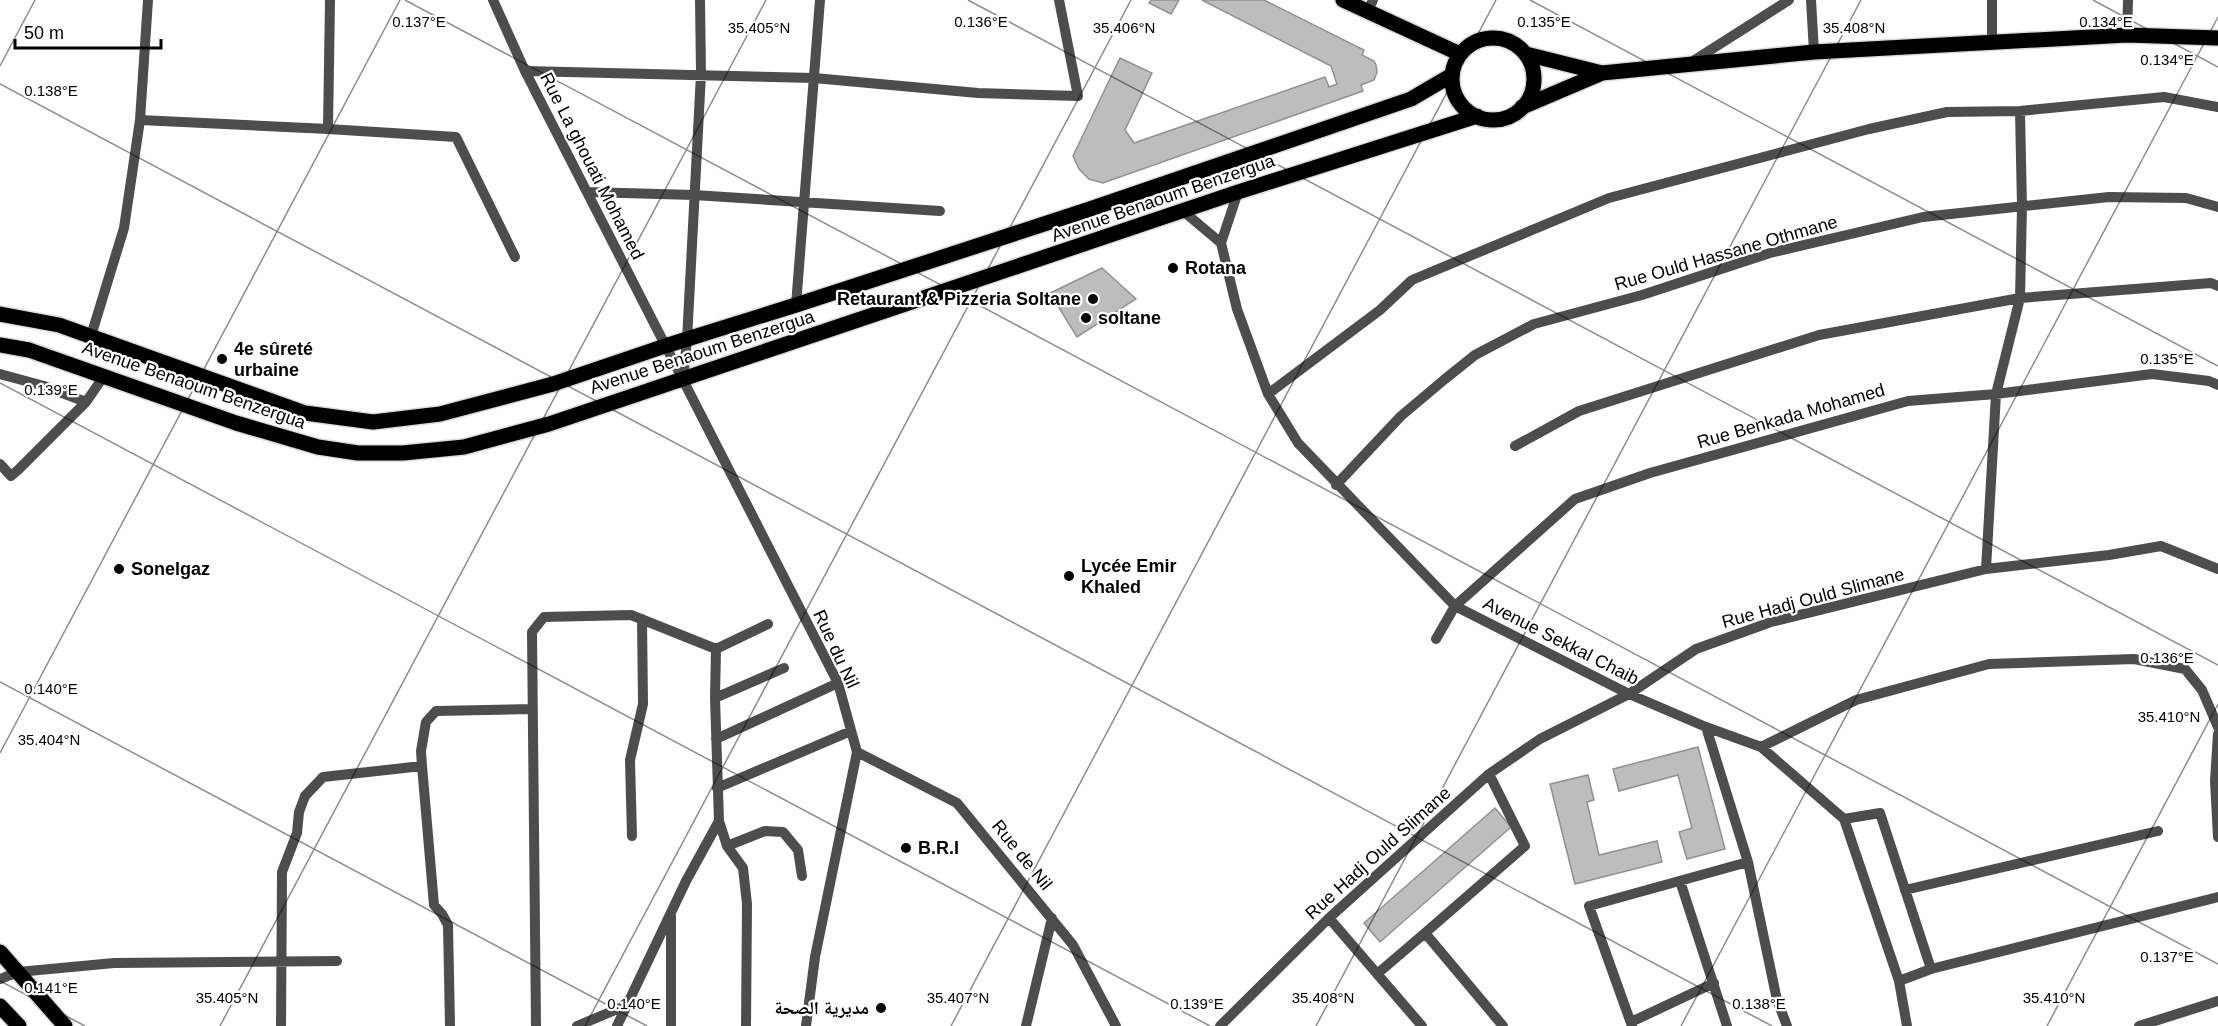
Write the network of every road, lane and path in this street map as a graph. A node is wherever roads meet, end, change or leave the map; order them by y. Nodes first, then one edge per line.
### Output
1 (148, 0) edge
2 (330, 0) edge
3 (494, 0) edge
4 (700, 0) edge
5 (820, 0) edge
6 (1059, 0) edge
7 (1343, 0) edge
8 (1789, 0) edge
9 (1811, 0) edge
10 (1992, 0) edge
11 (2128, 0) edge
12 (1370, 6) edge
13 (2127, 35) junction
14 (2218, 38) edge
15 (1992, 43) junction
16 (1814, 52) junction
17 (1460, 54) junction
18 (1526, 54) junction
19 (1690, 63) junction
20 (525, 71) junction
21 (1602, 73) junction
22 (701, 74) junction
23 (1452, 75) junction
24 (814, 78) junction
25 (1522, 107) junction
26 (2218, 107) edge
27 (2020, 111) junction
28 (1477, 116) junction
29 (140, 120) junction
30 (328, 129) junction
31 (588, 192) junction
32 (1238, 192) junction
33 (694, 195) junction
34 (804, 202) junction
35 (2022, 207) junction
36 (2218, 207) edge
37 (1183, 211) junction
38 (940, 212) dead end
39 (1221, 243) junction
40 (515, 257) dead end
41 (2218, 286) edge
42 (2020, 298) junction
43 (796, 305) junction
44 (0, 314) edge
45 (91, 336) junction
46 (687, 340) junction
47 (0, 345) edge
48 (664, 346) junction
49 (0, 374) edge
50 (104, 375) junction
51 (683, 379) junction
52 (2218, 385) edge
53 (1268, 394) junction
54 (1996, 394) junction
55 (86, 402) junction
56 (1515, 446) dead end
57 (0, 464) edge
58 (1336, 485) junction
59 (1986, 569) junction
60 (2218, 569) edge
61 (1455, 606) junction
62 (642, 620) junction
63 (768, 624) dead end
64 (1436, 639) dead end
65 (717, 649) junction
66 (784, 668) dead end
67 (838, 683) junction
68 (1629, 694) junction
69 (715, 698) junction
70 (532, 709) junction
71 (1707, 727) junction
72 (2218, 727) edge
73 (851, 731) junction
74 (2218, 734) edge
75 (716, 739) junction
76 (1761, 747) junction
77 (857, 752) junction
78 (423, 766) junction
79 (1489, 774) junction
80 (717, 788) junction
81 (1844, 819) junction
82 (719, 821) junction
83 (2158, 831) dead end
84 (632, 836) dead end
85 (2218, 837) edge
86 (728, 846) junction
87 (1748, 862) junction
88 (802, 876) dead end
89 (1680, 881) junction
90 (1905, 890) junction
91 (2218, 897) edge
92 (671, 913) junction
93 (1052, 918) junction
94 (1329, 918) junction
95 (1425, 933) junction
96 (0, 952) edge
97 (337, 961) dead end
98 (281, 962) junction
99 (1931, 969) junction
100 (18, 972) junction
101 (1377, 974) junction
102 (0, 979) edge
103 (1899, 981) junction
104 (1714, 983) junction
105 (2218, 1001) edge
106 (627, 1005) junction
107 (0, 1006) edge
108 (1631, 1024) edge
109 (18, 1026) edge
110 (66, 1026) edge
111 (281, 1026) edge
112 (450, 1026) edge
113 (536, 1026) edge
114 (577, 1026) edge
115 (617, 1026) edge
116 (670, 1026) edge
117 (746, 1026) edge
118 (806, 1026) edge
119 (1026, 1026) edge
120 (1116, 1026) edge
121 (1220, 1026) edge
122 (1422, 1026) edge
123 (1503, 1026) edge
124 (1727, 1026) edge
125 (1787, 1026) edge
126 (1907, 1026) edge
127 (2139, 1026) edge

1 - 29 street
2 - 30 street
3 - 20 street, Rue La ghouati Mohamed
4 - 22 street
5 - 24 street
6 - 24 street
7 - 12 main road
8 - 19 street
9 - 16 street
10 - 15 street
11 - 13 street
12 - 17 main road
13 - 14 main road
13 - 15 main road
15 - 16 main road
16 - 19 main road
17 - 18 main road
17 - 23 main road
18 - 21 main road
18 - 25 main road
19 - 21 main road
20 - 22 street
20 - 31 street, Rue La ghouati Mohamed
21 - 25 main road
22 - 24 street
22 - 33 street
23 - 28 main road
23 - 43 main road, Avenue Benaoum Benzergua
24 - 34 street
25 - 28 main road
26 - 27 street
27 - 35 street
27 - 53 street
28 - 32 main road, Avenue Benaoum Benzergua
29 - 30 street
29 - 45 street
30 - 40 street
31 - 33 street
31 - 48 street, Rue La ghouati Mohamed
32 - 37 main road, Avenue Benaoum Benzergua
32 - 39 street
33 - 34 street
33 - 46 street
34 - 38 street
34 - 43 street
35 - 36 street, Rue Ould Hassane Othmane
35 - 42 street
35 - 58 street, Rue Ould Hassane Othmane
37 - 39 street
37 - 51 main road, Avenue Benaoum Benzergua
39 - 53 street, Avenue Sekkal Chaib
41 - 42 street
42 - 54 street
42 - 56 street
43 - 46 main road, Avenue Benaoum Benzergua
44 - 45 main road, Avenue Benaoum Benzergua
45 - 48 main road, Avenue Benaoum Benzergua
46 - 48 main road, Avenue Benaoum Benzergua
46 - 51 street
47 - 50 main road, Avenue Benaoum Benzergua
48 - 51 street, Rue La ghouati Mohamed
49 - 55 street
50 - 51 main road, Avenue Benaoum Benzergua
50 - 55 street
51 - 67 street, Rue du Nil
52 - 54 street, Rue Benkada Mohamed
53 - 58 street, Avenue Sekkal Chaib
54 - 59 street
54 - 61 street, Rue Benkada Mohamed
55 - 57 street
58 - 61 street, Avenue Sekkal Chaib
59 - 60 street, Rue Hadj Ould Slimane
59 - 68 street, Rue Hadj Ould Slimane
61 - 64 street, Rue Benkada Mohamed
61 - 68 street, Avenue Sekkal Chaib
62 - 65 street
62 - 70 street
62 - 84 street
63 - 65 street
65 - 69 street
66 - 69 street
67 - 73 street, Rue du Nil
67 - 75 street
68 - 71 street, Avenue Sekkal Chaib
68 - 79 street, Rue Hadj Ould Slimane
69 - 75 street
70 - 78 street
70 - 113 street
71 - 76 street, Avenue Sekkal Chaib
71 - 87 street
72 - 76 street
73 - 77 street, Rue du Nil
73 - 80 street
74 - 85 street
75 - 80 street
76 - 81 street, Avenue Sekkal Chaib
77 - 93 street, Rue de Nil
77 - 118 street, Rue du Nil
78 - 98 street
78 - 112 street
79 - 94 street, Rue Hadj Ould Slimane
79 - 95 street
80 - 82 street
81 - 90 street
81 - 103 street
82 - 86 street
82 - 92 street
83 - 90 street
86 - 88 street
86 - 117 street
87 - 89 street
87 - 125 street
89 - 104 street
89 - 108 street
90 - 99 street
91 - 99 street
92 - 106 street
92 - 116 street
93 - 119 street
93 - 120 street, Rue de Nil
94 - 101 street
94 - 121 street, Rue Hadj Ould Slimane
95 - 101 street
95 - 123 street
96 - 100 main road
97 - 98 street
98 - 100 street
98 - 111 street
99 - 103 street
100 - 102 street
100 - 110 main road
101 - 122 street
103 - 126 street
104 - 108 street
104 - 124 street
105 - 127 street
106 - 114 street
106 - 115 street
107 - 109 main road

